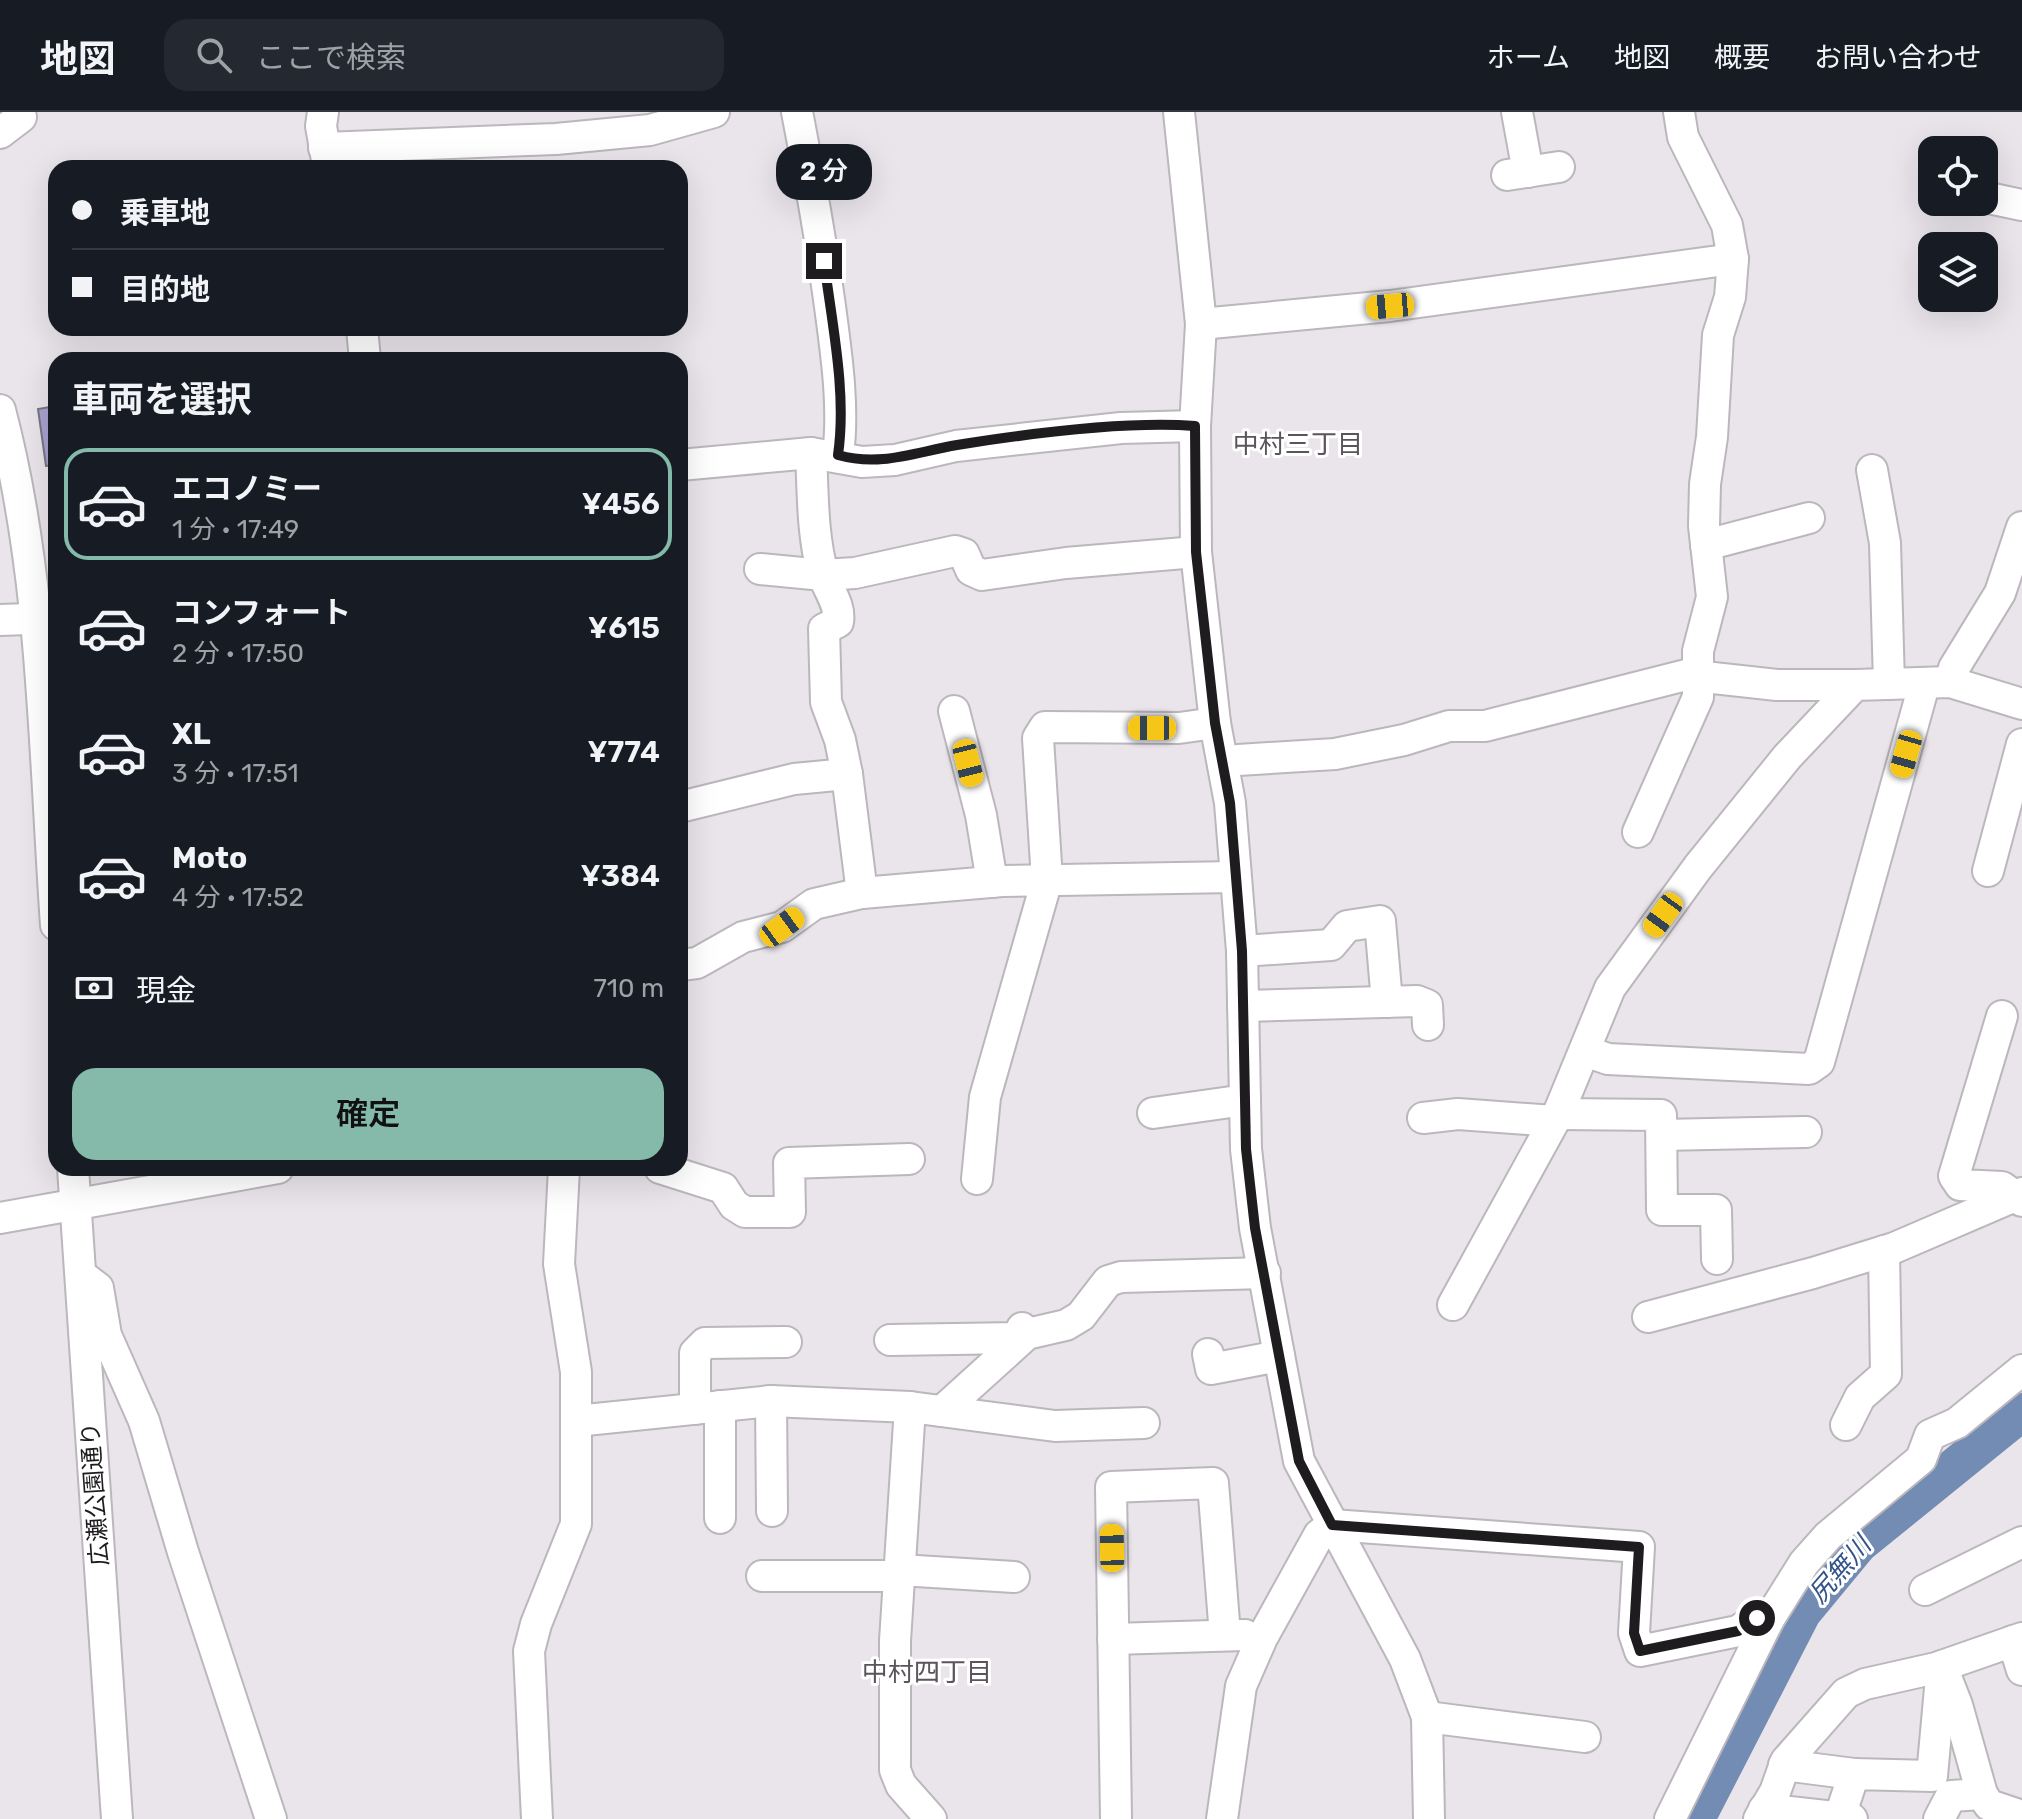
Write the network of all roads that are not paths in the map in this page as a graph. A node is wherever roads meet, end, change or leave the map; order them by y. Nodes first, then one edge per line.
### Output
1 (323, 112) edge
2 (714, 112) edge
3 (797, 112) edge
4 (1179, 112) edge
5 (1517, 112) edge
6 (1679, 112) edge
7 (326, 158) edge
8 (1559, 167) dead end
9 (1998, 200) edge
10 (2022, 205) edge
11 (1733, 259) junction
12 (1201, 324) junction
13 (0, 410) edge
14 (1195, 426) junction
15 (824, 454) junction
16 (688, 464) edge
17 (1872, 470) dead end
18 (1809, 518) dead end
19 (2022, 527) edge
20 (1706, 545) junction
21 (1196, 552) junction
22 (760, 569) dead end
23 (823, 575) junction
24 (45, 618) edge
25 (0, 620) edge
26 (1699, 677) junction
27 (1889, 684) junction
28 (1937, 684) junction
29 (1855, 685) junction
30 (48, 701) edge
31 (2022, 704) edge
32 (954, 711) dead end
33 (1215, 723) junction
34 (2022, 744) edge
35 (1223, 764) junction
36 (847, 774) junction
37 (688, 805) edge
38 (2012, 823) edge
39 (1638, 832) dead end
40 (1988, 871) dead end
41 (1235, 877) junction
42 (1047, 880) junction
43 (992, 882) junction
44 (862, 893) junction
45 (1242, 951) junction
46 (688, 964) edge
47 (1387, 1002) junction
48 (1243, 1006) junction
49 (2002, 1016) dead end
50 (1428, 1025) dead end
51 (1585, 1051) junction
52 (1245, 1100) junction
53 (1153, 1113) dead end
54 (1423, 1118) dead end
55 (1556, 1118) junction
56 (1806, 1132) dead end
57 (1662, 1135) junction
58 (909, 1159) dead end
59 (73, 1176) edge
60 (235, 1176) edge
61 (564, 1176) edge
62 (685, 1176) edge
63 (977, 1179) dead end
64 (2021, 1197) edge
65 (75, 1206) junction
66 (0, 1218) edge
67 (1884, 1251) junction
68 (1717, 1259) dead end
69 (1265, 1273) junction
70 (79, 1274) junction
71 (1453, 1305) dead end
72 (1648, 1317) dead end
73 (1022, 1328) junction
74 (890, 1340) dead end
75 (786, 1342) dead end
76 (1208, 1354) dead end
77 (1279, 1356) junction
78 (2022, 1370) edge
79 (771, 1401) junction
80 (910, 1407) junction
81 (708, 1408) junction
82 (942, 1411) junction
83 (576, 1421) junction
84 (1144, 1423) dead end
85 (1846, 1425) dead end
86 (772, 1511) dead end
87 (720, 1518) dead end
88 (1332, 1525) junction
89 (2022, 1542) edge
90 (900, 1566) junction
91 (1014, 1570) dead end
92 (762, 1576) dead end
93 (1925, 1590) dead end
94 (1769, 1619) junction
95 (1225, 1635) junction
96 (1262, 1638) junction
97 (1113, 1639) junction
98 (2018, 1640) edge
99 (1942, 1666) junction
100 (2022, 1670) edge
101 (1427, 1717) junction
102 (1585, 1737) dead end
103 (1784, 1765) junction
104 (1854, 1774) junction
105 (1982, 1794) junction
106 (1941, 1797) edge
107 (1762, 1814) edge
108 (2022, 1816) edge
109 (117, 1819) edge
110 (271, 1819) edge
111 (537, 1819) edge
112 (931, 1819) edge
113 (1116, 1819) edge
114 (1222, 1819) edge
115 (1429, 1819) edge
116 (1670, 1819) edge
117 (1843, 1819) edge

1 - 7 street
2 - 7 street
3 - 15 street
4 - 12 street
5 - 8 street
6 - 11 street
9 - 10 street
11 - 12 street
11 - 20 street
12 - 14 street
13 - 24 street
14 - 15 street
14 - 21 street
15 - 16 street
15 - 23 street
17 - 27 street
18 - 20 street
19 - 28 street
20 - 26 street
21 - 23 street
21 - 33 street
22 - 23 street
23 - 36 street
24 - 25 street
24 - 30 street
26 - 29 street
26 - 35 street
26 - 39 street
27 - 28 street
27 - 29 street
28 - 31 street
28 - 51 street
29 - 51 street
32 - 43 street
33 - 35 street
33 - 42 street
34 - 38 street
35 - 41 street
36 - 37 street
36 - 44 street
38 - 40 street
41 - 42 street
41 - 45 street
42 - 43 street
42 - 63 street
43 - 44 street
44 - 46 street
45 - 47 street
45 - 48 street
47 - 48 street
47 - 50 street
48 - 52 street
49 - 64 street
51 - 55 street
52 - 53 street
52 - 69 street
54 - 55 street
55 - 57 street
55 - 71 street
56 - 57 street
57 - 68 street
58 - 62 street
59 - 65 street, 広瀬公園通り
60 - 65 street
61 - 83 street
64 - 67 street
65 - 66 street
65 - 70 street, 広瀬公園通り
67 - 72 street
67 - 85 street
69 - 73 street
69 - 77 street
70 - 109 street, 広瀬公園通り
70 - 110 street
73 - 74 street
73 - 82 street
75 - 81 street
76 - 77 street
77 - 88 street
78 - 94 street
79 - 80 street
79 - 81 street
79 - 86 street
80 - 82 street
80 - 90 street
81 - 83 street
81 - 87 street
82 - 84 street
83 - 111 street
88 - 94 street
88 - 96 street
88 - 101 street
89 - 93 street
90 - 91 street
90 - 92 street
90 - 112 street
94 - 116 street
95 - 96 street
95 - 97 street
95 - 97 street
96 - 114 street
97 - 113 street
98 - 99 street
98 - 100 street
99 - 103 street
99 - 105 street
99 - 106 street
101 - 102 street
101 - 115 street
103 - 104 street
103 - 107 street
104 - 106 street
104 - 117 street
105 - 106 street
105 - 108 street
107 - 117 street

